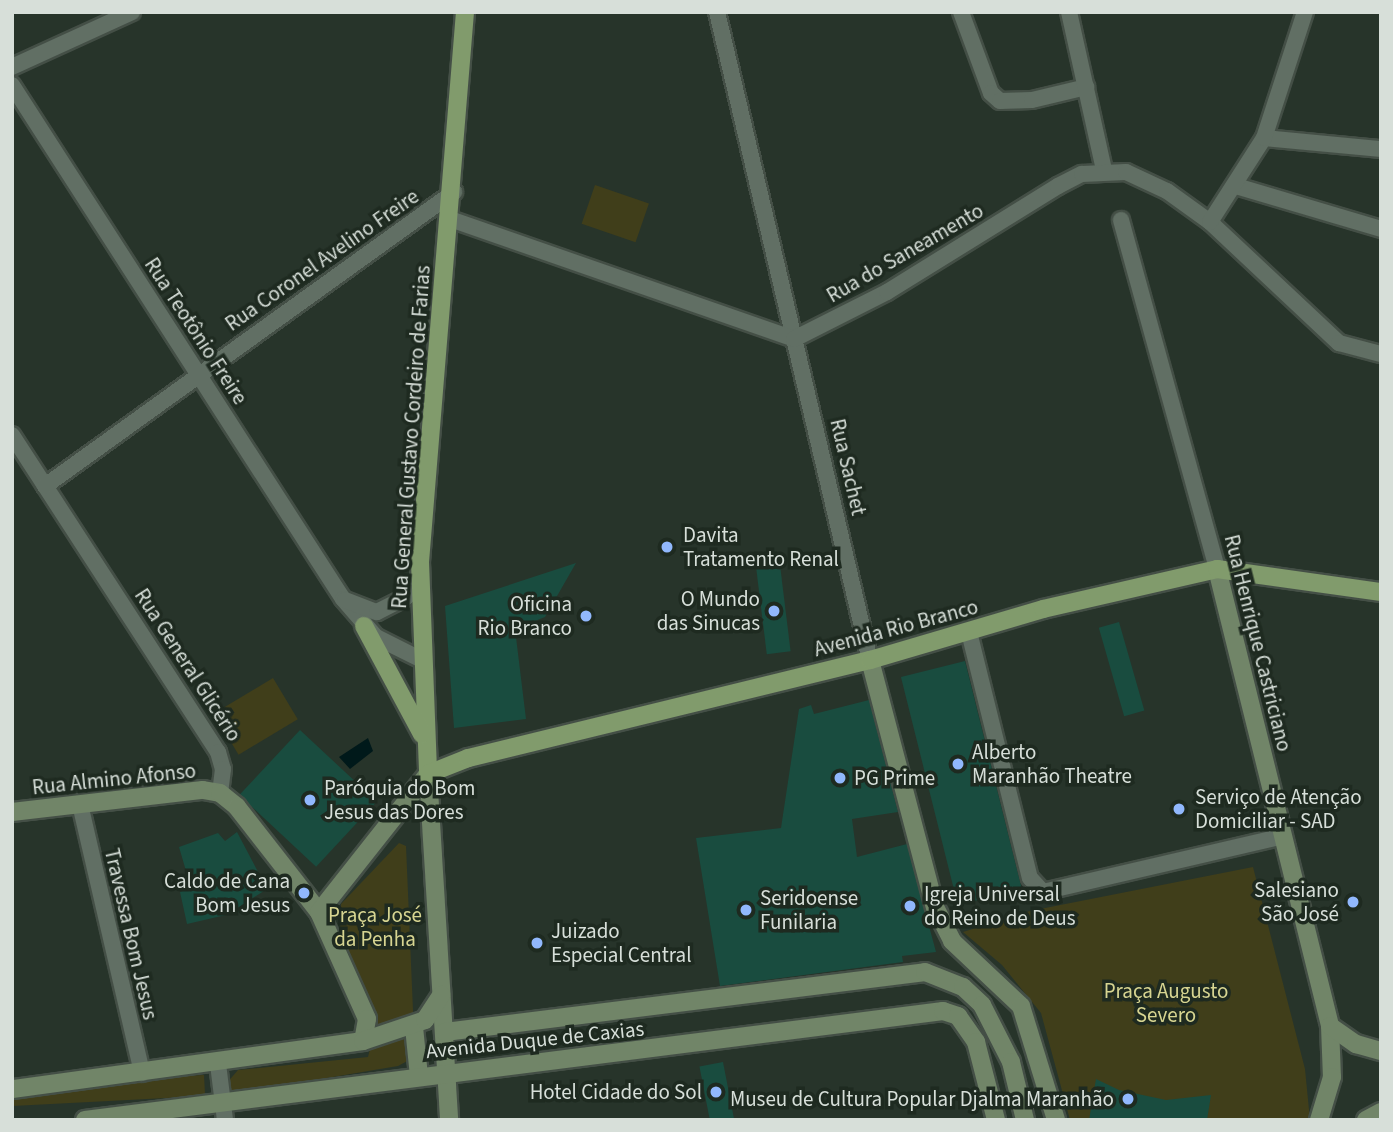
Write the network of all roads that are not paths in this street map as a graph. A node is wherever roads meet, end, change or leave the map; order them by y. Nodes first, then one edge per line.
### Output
1 (132, 12) edge
2 (465, 12) edge
3 (717, 12) edge
4 (961, 12) edge
5 (1069, 12) edge
6 (1305, 12) edge
7 (12, 66) edge
8 (12, 85) edge
9 (1086, 87) junction
10 (1264, 138) junction
11 (1381, 149) edge
12 (1104, 170) junction
13 (1236, 187) junction
14 (454, 192) junction
15 (450, 219) junction
16 (1121, 220) dead end
17 (1210, 222) junction
18 (1381, 229) edge
19 (794, 339) junction
20 (1381, 354) edge
21 (198, 372) junction
22 (12, 435) edge
23 (45, 486) junction
24 (1217, 569) junction
25 (420, 579) junction
26 (1381, 592) edge
27 (343, 599) junction
28 (364, 626) junction
29 (969, 632) junction
30 (420, 659) junction
31 (870, 660) junction
32 (425, 741) junction
33 (428, 774) junction
34 (220, 793) junction
35 (80, 804) junction
36 (12, 812) edge
37 (1283, 836) junction
38 (319, 912) junction
39 (441, 995) junction
40 (1330, 1026) junction
41 (414, 1027) junction
42 (445, 1032) junction
43 (365, 1035) junction
44 (1381, 1051) edge
45 (219, 1064) junction
46 (142, 1073) junction
47 (447, 1073) junction
48 (419, 1076) junction
49 (12, 1089) edge
50 (223, 1100) junction
51 (1381, 1112) edge
52 (85, 1120) edge
53 (225, 1120) edge
54 (449, 1120) edge
55 (996, 1120) edge
56 (1026, 1120) edge
57 (1056, 1120) edge
58 (1319, 1120) edge
59 (1366, 1120) edge

1 - 7 street
2 - 14 main road, Rua General Gustavo Cordeiro de Farias
3 - 19 street, Rua Sachet
4 - 9 street
5 - 9 street
6 - 10 street
8 - 21 street, Rua Teotônio Freire
9 - 12 street
10 - 11 street
10 - 13 street
12 - 17 street
12 - 19 street, Rua do Saneamento
13 - 17 street
13 - 18 street
14 - 15 main road, Rua General Gustavo Cordeiro de Farias
14 - 21 street, Rua Coronel Avelino Freire
15 - 19 street
15 - 25 main road, Rua General Gustavo Cordeiro de Farias
16 - 24 street, Rua Henrique Castriciano
17 - 20 street
19 - 31 street, Rua Sachet
21 - 23 street, Rua Coronel Avelino Freire
21 - 27 street, Rua Teotônio Freire
22 - 23 street, Rua General Glicério
23 - 34 street, Rua General Glicério
24 - 26 main road, Avenida Rio Branco
24 - 29 main road, Avenida Rio Branco
24 - 37 main road, Rua Henrique Castriciano
25 - 27 street
25 - 30 main road, Rua General Gustavo Cordeiro de Farias
27 - 28 street, Rua Teotônio Freire
28 - 30 street, Rua Teotônio Freire
28 - 32 main road
29 - 31 main road, Avenida Rio Branco
29 - 37 street
30 - 32 main road, Rua General Gustavo Cordeiro de Farias
31 - 33 main road, Avenida Rio Branco
31 - 57 main road, Rua Sachet
32 - 33 main road, Rua General Gustavo Cordeiro de Farias
33 - 38 main road
33 - 39 main road, Rua General Gustavo Cordeiro de Farias
34 - 35 main road, Rua Almino Afonso
34 - 38 main road
35 - 36 main road, Rua Almino Afonso
35 - 46 street, Travessa Bom Jesus
37 - 40 main road, Rua Henrique Castriciano
38 - 43 main road
39 - 41 main road, Avenida Duque de Caxias
39 - 42 main road, Rua General Gustavo Cordeiro de Farias
40 - 44 main road
40 - 58 main road, Rua Henrique Castriciano
41 - 43 main road, Avenida Duque de Caxias
41 - 48 main road
42 - 47 main road, Rua General Gustavo Cordeiro de Farias
42 - 56 main road, Avenida Duque de Caxias
43 - 45 main road, Avenida Duque de Caxias
45 - 46 main road, Avenida Duque de Caxias
45 - 50 street
46 - 49 main road, Avenida Duque de Caxias
47 - 48 main road, Avenida Duque de Caxias
47 - 54 main road, Rua General Gustavo Cordeiro de Farias
47 - 55 main road, Avenida Duque de Caxias
48 - 50 main road, Avenida Duque de Caxias
50 - 52 main road, Avenida Duque de Caxias
50 - 53 street
51 - 59 main road

